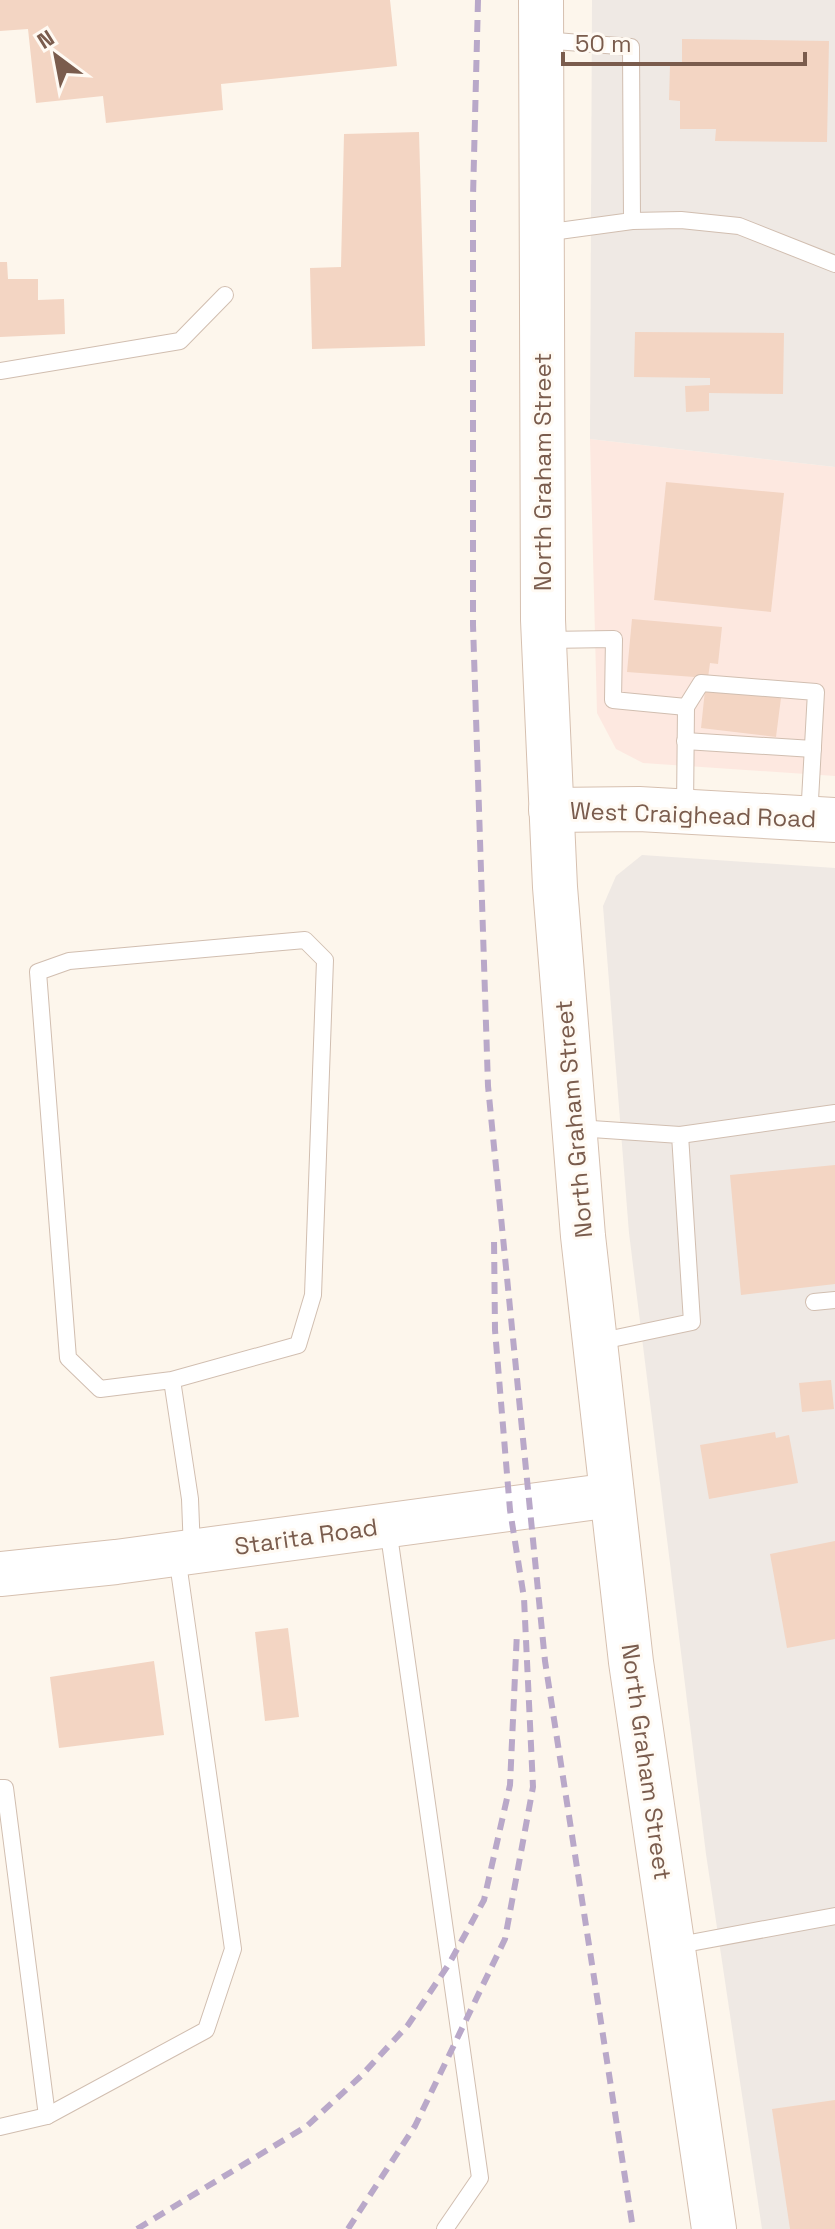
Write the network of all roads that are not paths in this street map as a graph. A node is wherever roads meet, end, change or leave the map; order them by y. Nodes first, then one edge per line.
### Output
1 (541, 20) edge
2 (632, 221) junction
3 (544, 233) junction
4 (835, 264) edge
5 (225, 295) dead end
6 (0, 371) edge
7 (543, 640) junction
8 (686, 707) junction
9 (685, 741) junction
10 (813, 749) junction
11 (551, 810) junction
12 (685, 811) junction
13 (822, 819) edge
14 (835, 1113) edge
15 (574, 1128) junction
16 (680, 1135) junction
17 (835, 1300) edge
18 (814, 1302) dead end
19 (595, 1342) junction
20 (172, 1380) junction
21 (612, 1495) junction
22 (388, 1526) junction
23 (185, 1553) junction
24 (0, 1574) edge
25 (0, 1788) edge
26 (835, 1916) edge
27 (673, 1947) junction
28 (47, 2116) junction
29 (0, 2127) edge
30 (445, 2229) edge
31 (714, 2229) edge

1 - 2 lane
1 - 3 main road, North Graham Street
2 - 3 lane
2 - 4 lane
3 - 7 main road, North Graham Street
5 - 6 lane
7 - 8 lane
7 - 11 main road, North Graham Street
8 - 9 lane
8 - 10 lane
9 - 10 lane
9 - 12 lane
10 - 13 lane
11 - 12 main road, West Craighead Road
11 - 15 main road, North Graham Street
12 - 13 main road, West Craighead Road
14 - 16 lane
15 - 16 lane
15 - 19 main road, North Graham Street
16 - 19 lane
17 - 18 lane
19 - 21 main road, North Graham Street
20 - 20 lane
20 - 23 lane
21 - 22 main road, Starita Road
21 - 27 main road, North Graham Street
22 - 23 main road, Starita Road
22 - 30 lane
23 - 24 main road, Starita Road
23 - 28 lane
25 - 28 lane
26 - 27 lane
27 - 31 main road, North Graham Street
28 - 29 lane

